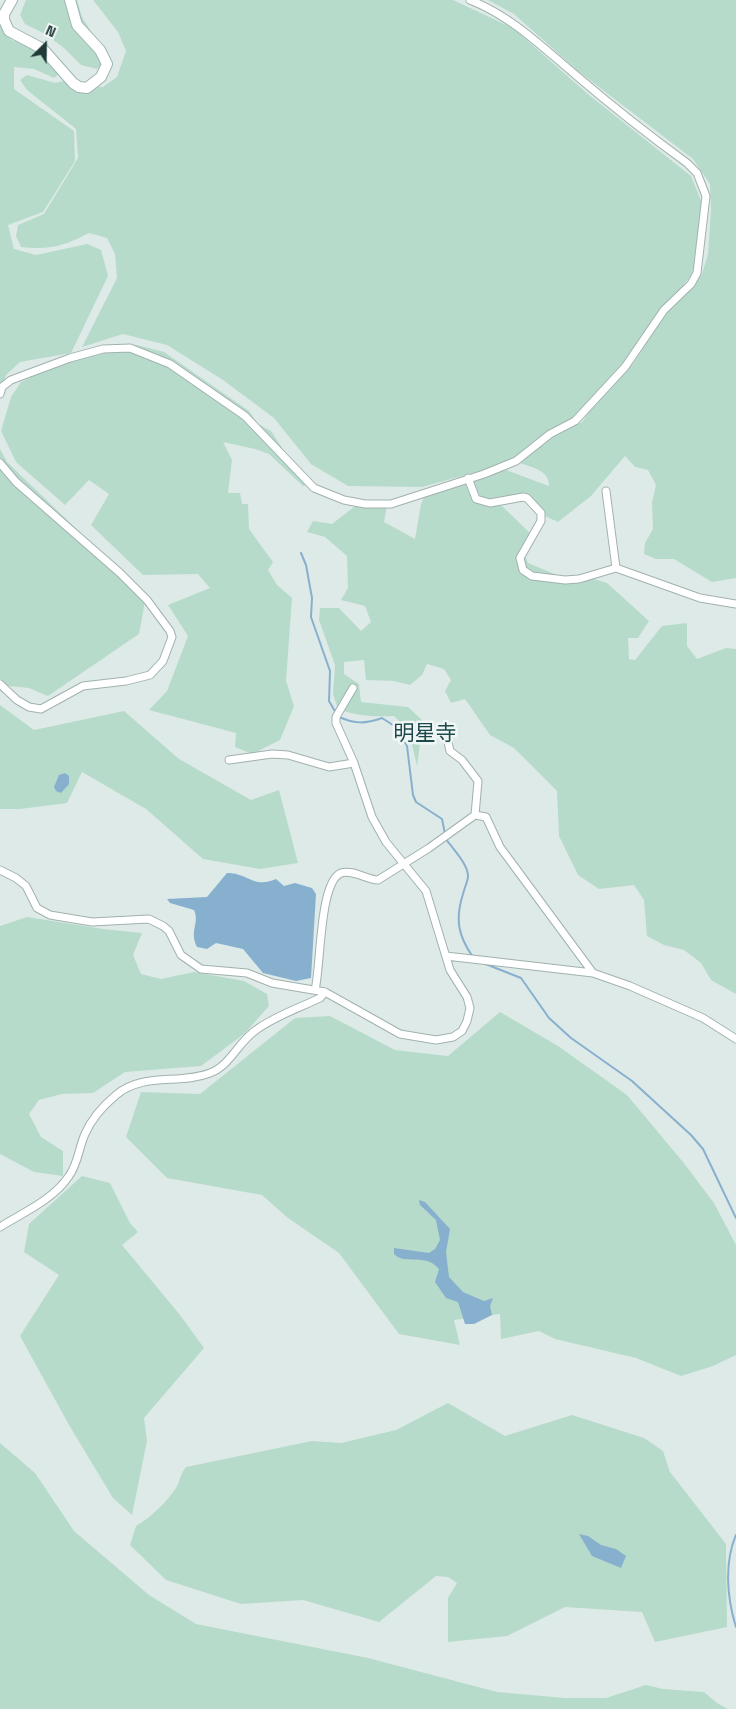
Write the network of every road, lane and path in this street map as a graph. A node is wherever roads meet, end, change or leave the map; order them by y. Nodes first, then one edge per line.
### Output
1 (12, 0) edge
2 (70, 0) edge
3 (470, 0) edge
4 (0, 394) edge
5 (0, 463) edge
6 (468, 478) junction
7 (606, 491) dead end
8 (616, 568) junction
9 (736, 604) edge
10 (0, 684) edge
11 (353, 688) dead end
12 (448, 742) dead end
13 (229, 760) dead end
14 (354, 763) junction
15 (475, 815) junction
16 (404, 863) junction
17 (0, 870) edge
18 (446, 956) junction
19 (593, 974) junction
20 (315, 990) junction
21 (325, 992) junction
22 (736, 1039) edge
23 (0, 1227) edge

1 - 2 street
3 - 6 street
4 - 6 street
5 - 10 street
6 - 8 street
7 - 8 street
8 - 9 street
11 - 14 street
12 - 15 street
13 - 14 street
14 - 16 street
15 - 16 street
15 - 19 street
16 - 18 street
16 - 20 street
17 - 20 street
18 - 19 street
18 - 21 street
19 - 22 street
20 - 21 street
21 - 23 street

